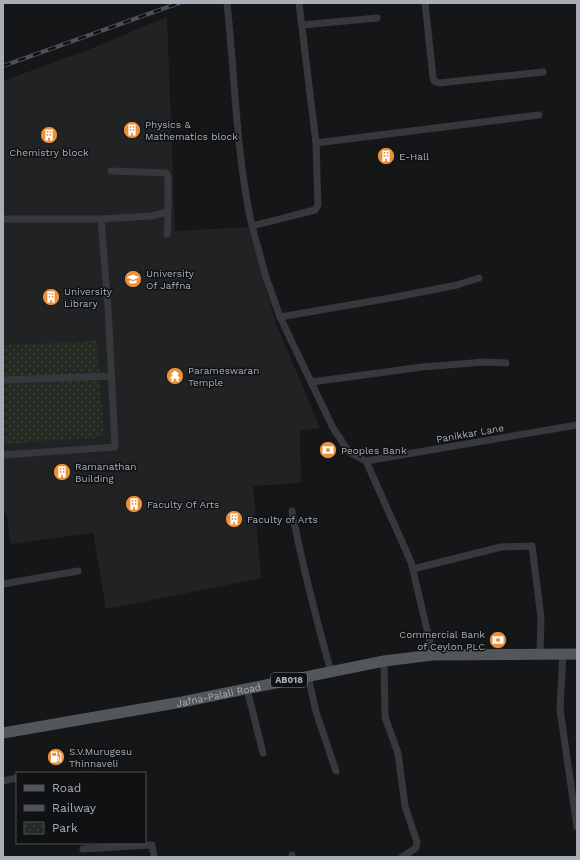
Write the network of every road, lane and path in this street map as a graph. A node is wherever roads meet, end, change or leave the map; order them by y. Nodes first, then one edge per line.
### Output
1 (227, 3) edge
2 (299, 3) edge
3 (425, 3) edge
4 (377, 18) dead end
5 (302, 25) junction
6 (543, 72) dead end
7 (539, 115) dead end
8 (316, 143) junction
9 (110, 171) dead end
10 (168, 212) junction
11 (3, 219) edge
12 (101, 219) junction
13 (252, 226) junction
14 (167, 234) dead end
15 (480, 278) dead end
16 (280, 316) junction
17 (506, 363) dead end
18 (111, 376) junction
19 (3, 380) edge
20 (312, 382) junction
21 (577, 425) edge
22 (3, 455) edge
23 (366, 461) junction
24 (292, 511) dead end
25 (413, 569) junction
26 (78, 571) dead end
27 (3, 584) edge
28 (563, 653) junction
29 (540, 654) junction
30 (577, 654) edge
31 (433, 656) junction
32 (384, 661) junction
33 (331, 672) junction
34 (308, 676) junction
35 (247, 689) junction
36 (3, 733) edge
37 (263, 753) dead end
38 (336, 771) dead end
39 (16, 778) edge
40 (3, 781) edge
41 (577, 827) edge
42 (100, 845) edge
43 (83, 849) dead end
44 (154, 857) edge
45 (402, 857) edge

1 - 13 street
2 - 5 street
3 - 6 street
4 - 5 street
5 - 8 street
7 - 8 street
8 - 13 street
9 - 10 street
10 - 12 street
10 - 14 street
11 - 12 street
12 - 18 street
13 - 16 street
15 - 16 street
16 - 20 street
17 - 20 street
18 - 19 street
18 - 22 street
20 - 23 street
21 - 23 street, Panikkar Lane
23 - 25 street
24 - 33 street
25 - 29 street
25 - 31 street
26 - 27 street
28 - 29 main road, Jafna-Palali Road / AB018
28 - 30 main road, Jafna-Palali Road / AB018
28 - 41 street
29 - 31 main road, Jafna-Palali Road / AB018
31 - 32 main road, Jafna-Palali Road / AB018
32 - 33 main road, Jafna-Palali Road / AB018
32 - 45 street
33 - 34 main road, Jafna-Palali Road / AB018
34 - 35 main road, Jafna-Palali Road / AB018
34 - 38 street
35 - 36 main road, Jafna-Palali Road / AB018
35 - 37 street
39 - 40 street
42 - 43 street
42 - 44 street

